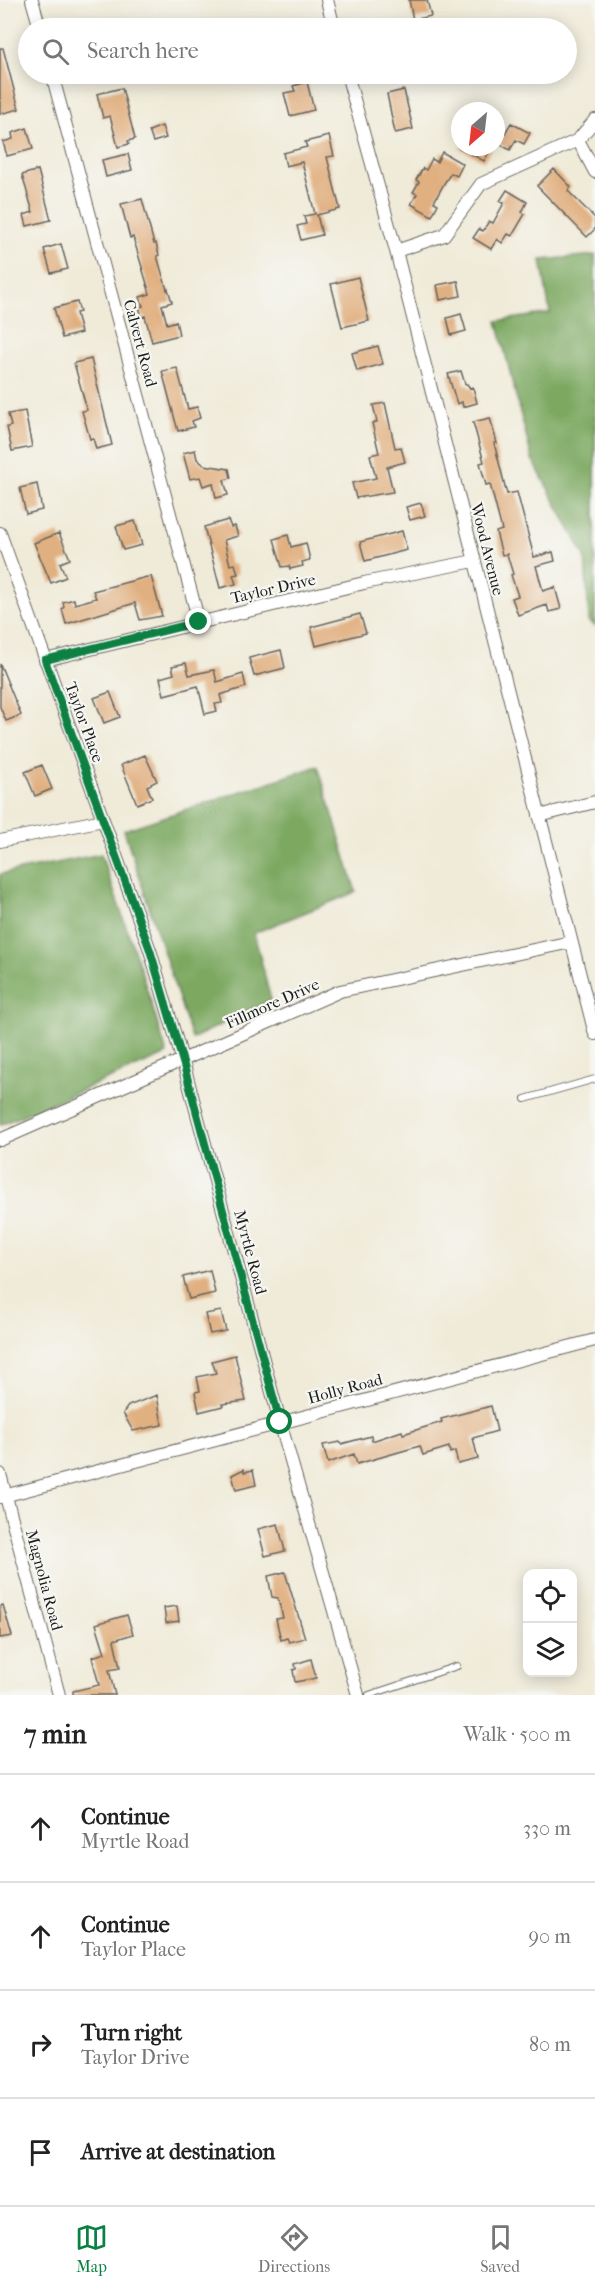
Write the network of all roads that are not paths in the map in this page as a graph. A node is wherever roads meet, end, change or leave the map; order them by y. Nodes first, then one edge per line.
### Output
1 (32, 0) edge
2 (327, 0) edge
3 (37, 18) edge
4 (332, 18) edge
5 (55, 84) edge
6 (350, 84) edge
7 (595, 120) edge
8 (578, 140) junction
9 (595, 172) edge
10 (396, 251) junction
11 (0, 533) edge
12 (474, 561) junction
13 (6, 569) edge
14 (199, 622) junction
15 (45, 660) junction
16 (595, 802) edge
17 (539, 816) junction
18 (103, 820) junction
19 (0, 841) edge
20 (571, 942) junction
21 (595, 1034) edge
22 (183, 1062) junction
23 (595, 1080) edge
24 (525, 1099) dead end
25 (0, 1140) edge
26 (595, 1340) edge
27 (280, 1422) junction
28 (0, 1474) edge
29 (3, 1496) edge
30 (457, 1666) dead end
31 (59, 1695) edge
32 (358, 1695) edge
33 (369, 1695) edge

1 - 3 street
2 - 4 street
5 - 14 street, Calvert Road
6 - 10 street, Wood Avenue
7 - 8 street
8 - 9 street
8 - 10 street
10 - 12 street, Wood Avenue
11 - 13 street, Taylor Place
12 - 14 street, Taylor Drive
12 - 17 street, Wood Avenue
13 - 15 street, Taylor Place
14 - 15 street, Taylor Drive
15 - 18 street, Taylor Place
16 - 17 street
17 - 20 street, Wood Avenue
18 - 19 street
18 - 22 street, Myrtle Road
20 - 21 street, Wood Avenue
20 - 22 street, Fillmore Drive
22 - 25 street, Fillmore Drive
22 - 27 street, Myrtle Road
23 - 24 lane
26 - 27 street, Holly Road
27 - 29 street, Holly Road
27 - 32 street, Myrtle Road
28 - 29 street, Magnolia Road
29 - 31 street, Magnolia Road
30 - 33 lane

